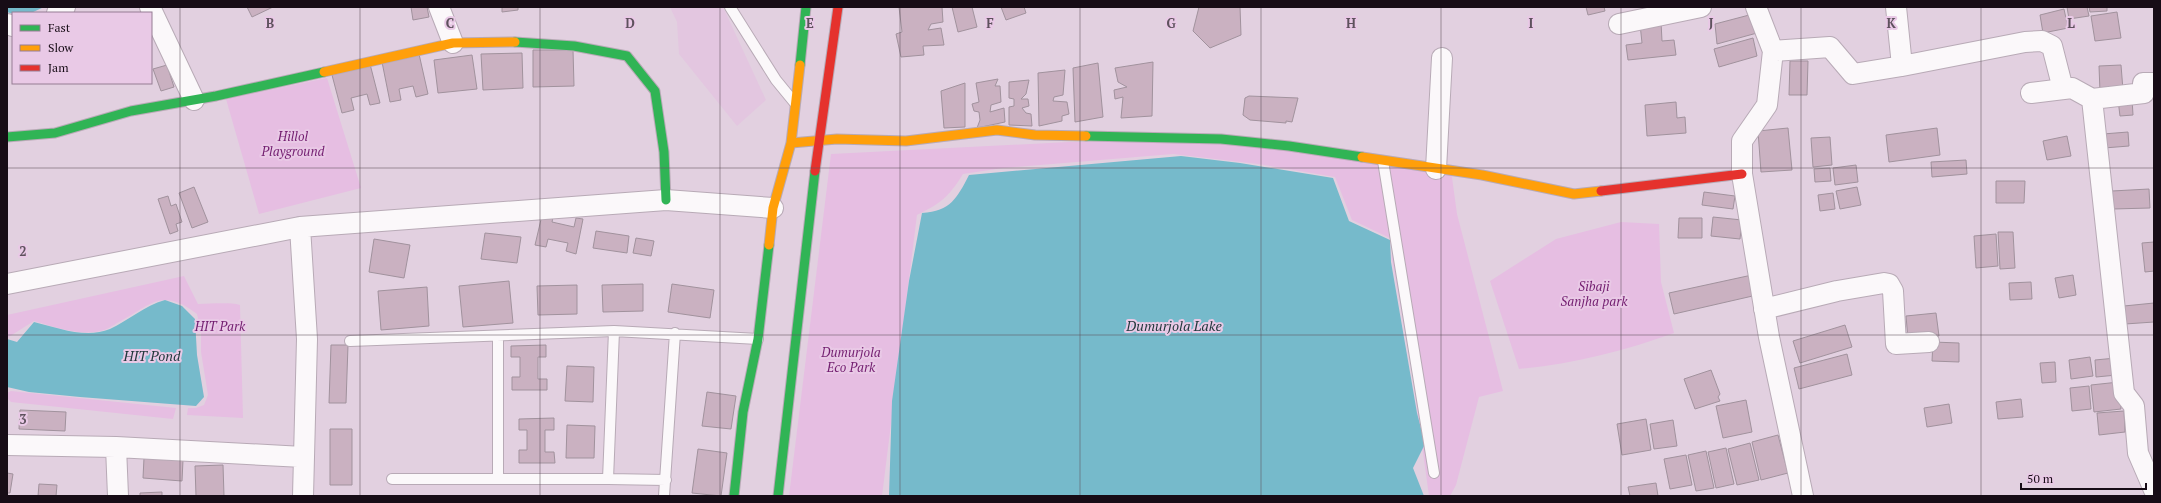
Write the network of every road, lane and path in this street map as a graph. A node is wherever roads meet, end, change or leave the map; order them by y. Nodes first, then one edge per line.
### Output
1 (150, 7) edge
2 (438, 7) edge
3 (730, 7) edge
4 (806, 7) edge
5 (838, 7) edge
6 (1701, 7) edge
7 (1756, 7) edge
8 (1896, 7) edge
9 (1619, 24) dead end
10 (453, 43) junction
11 (1773, 51) junction
12 (1442, 58) dead end
13 (1902, 66) junction
14 (2154, 83) edge
15 (2063, 89) junction
16 (2031, 93) dead end
17 (2092, 99) junction
18 (194, 100) junction
19 (795, 104) junction
20 (7, 137) edge
21 (819, 142) junction
22 (791, 143) junction
23 (1383, 161) junction
24 (1436, 169) junction
25 (1742, 174) junction
26 (666, 200) junction
27 (773, 208) junction
28 (300, 227) junction
29 (7, 284) edge
30 (1764, 309) junction
31 (614, 331) junction
32 (676, 333) junction
33 (498, 337) junction
34 (758, 339) junction
35 (350, 342) dead end
36 (1929, 342) dead end
37 (7, 445) edge
38 (116, 447) junction
39 (303, 457) junction
40 (1434, 473) dead end
41 (392, 479) dead end
42 (498, 479) junction
43 (608, 479) junction
44 (666, 480) junction
45 (2154, 490) edge
46 (118, 496) edge
47 (303, 496) edge
48 (664, 496) edge
49 (734, 496) edge
50 (778, 496) edge
51 (1803, 496) edge

1 - 18 street
2 - 10 street
3 - 19 lane
4 - 19 street
5 - 21 street
6 - 9 street
7 - 11 street
8 - 13 street
10 - 18 street
10 - 26 street
11 - 13 street
11 - 25 street
12 - 24 street
13 - 15 street
14 - 17 street
15 - 16 street
15 - 17 street
17 - 45 street
18 - 20 street
19 - 22 street
21 - 22 street
21 - 23 street
21 - 50 street
22 - 27 street
23 - 24 street
23 - 40 lane
24 - 25 street
25 - 30 street
26 - 27 street
26 - 28 street
27 - 34 street
28 - 29 street
28 - 39 street
30 - 36 street
30 - 51 street
31 - 32 lane
31 - 33 lane
31 - 43 lane
32 - 34 lane
32 - 44 lane
33 - 35 lane
33 - 42 lane
34 - 49 street
37 - 38 street
38 - 39 street
38 - 46 street
39 - 47 street
41 - 42 lane
42 - 43 lane
43 - 44 lane
44 - 48 lane

